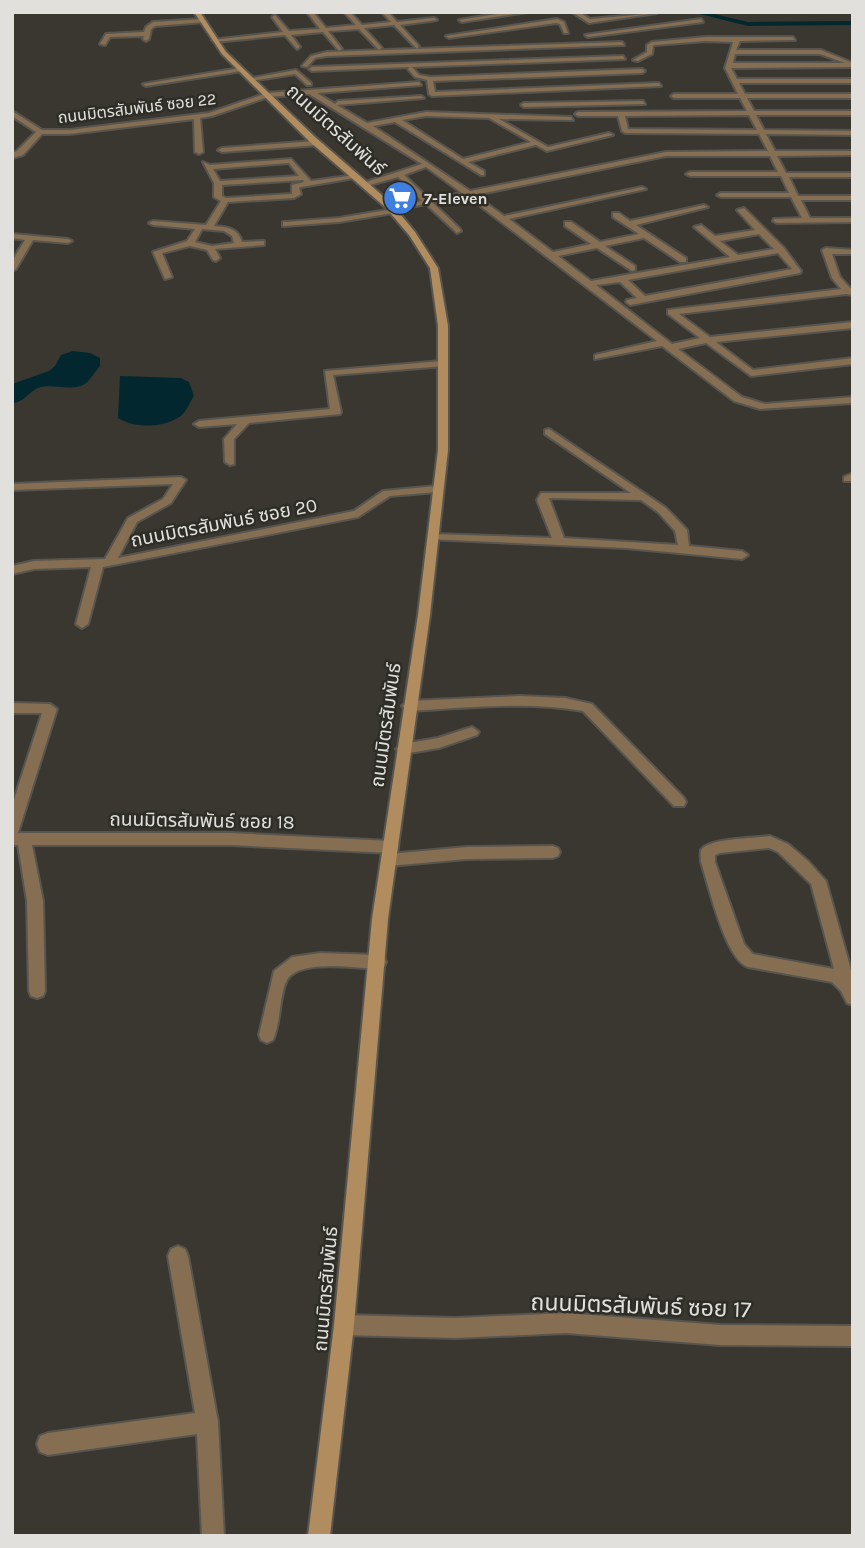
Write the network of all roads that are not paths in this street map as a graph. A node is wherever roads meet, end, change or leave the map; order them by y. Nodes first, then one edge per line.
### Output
1 (310, 12) edge
2 (347, 12) edge
3 (385, 12) edge
4 (429, 12) edge
5 (525, 12) edge
6 (575, 12) edge
7 (654, 13) edge
8 (200, 16) edge
9 (275, 17) dead end
10 (434, 20) junction
11 (462, 20) dead end
12 (589, 21) junction
13 (701, 21) dead end
14 (394, 23) junction
15 (521, 26) junction
16 (359, 27) junction
17 (325, 30) junction
18 (486, 31) junction
19 (566, 32) dead end
20 (287, 33) junction
21 (529, 34) dead end
22 (588, 35) junction
23 (449, 36) junction
24 (793, 39) dead end
25 (736, 40) junction
26 (215, 41) junction
27 (499, 43) dead end
28 (103, 44) dead end
29 (622, 44) dead end
30 (459, 45) dead end
31 (591, 45) junction
32 (297, 47) dead end
33 (417, 47) dead end
34 (379, 48) dead end
35 (339, 49) dead end
36 (405, 51) junction
37 (733, 52) junction
38 (623, 58) dead end
39 (599, 59) junction
40 (636, 60) dead end
41 (853, 64) edge
42 (728, 65) junction
43 (409, 66) junction
44 (303, 69) junction
45 (240, 70) junction
46 (642, 71) dead end
47 (607, 72) junction
48 (430, 79) junction
49 (250, 80) junction
50 (734, 80) junction
51 (853, 81) edge
52 (345, 82) dead end
53 (146, 84) dead end
54 (309, 84) dead end
55 (419, 84) dead end
56 (393, 85) junction
57 (659, 85) dead end
58 (378, 86) junction
59 (615, 87) junction
60 (487, 92) junction
61 (312, 93) junction
62 (267, 95) junction
63 (674, 96) dead end
64 (853, 96) edge
65 (743, 97) junction
66 (421, 98) dead end
67 (383, 100) junction
68 (491, 100) dead end
69 (625, 102) junction
70 (338, 103) dead end
71 (643, 103) dead end
72 (524, 105) dead end
73 (12, 113) edge
74 (751, 113) junction
75 (853, 113) edge
76 (578, 114) dead end
77 (621, 114) junction
78 (489, 116) junction
79 (197, 117) junction
80 (395, 119) junction
81 (366, 125) junction
82 (538, 126) dead end
83 (527, 129) dead end
84 (516, 131) junction
85 (40, 132) junction
86 (761, 132) junction
87 (853, 133) edge
88 (609, 135) dead end
89 (316, 143) junction
90 (537, 144) junction
91 (222, 150) dead end
92 (199, 152) dead end
93 (772, 153) junction
94 (853, 153) edge
95 (12, 156) edge
96 (463, 161) junction
97 (426, 165) junction
98 (481, 173) dead end
99 (400, 174) junction
100 (690, 174) dead end
101 (783, 175) junction
102 (853, 175) edge
103 (356, 177) junction
104 (307, 181) junction
105 (218, 183) junction
106 (366, 185) junction
107 (642, 189) dead end
108 (470, 193) junction
109 (721, 195) dead end
110 (795, 197) junction
111 (853, 198) edge
112 (225, 200) junction
113 (424, 201) junction
114 (704, 207) dead end
115 (391, 208) junction
116 (741, 210) dead end
117 (159, 213) dead end
118 (616, 215) dead end
119 (500, 219) junction
120 (776, 220) dead end
121 (807, 220) junction
122 (853, 220) edge
123 (153, 223) junction
124 (286, 224) dead end
125 (568, 224) dead end
126 (628, 224) junction
127 (205, 227) junction
128 (698, 227) dead end
129 (457, 231) dead end
130 (146, 232) dead end
131 (759, 232) junction
132 (645, 234) junction
133 (12, 236) edge
134 (30, 238) junction
135 (714, 239) junction
136 (68, 241) dead end
137 (190, 243) junction
138 (261, 243) dead end
139 (239, 245) junction
140 (599, 245) junction
141 (216, 247) dead end
142 (781, 250) junction
143 (853, 252) edge
144 (551, 256) junction
145 (216, 258) dead end
146 (736, 258) junction
147 (683, 260) dead end
148 (632, 268) dead end
149 (12, 269) edge
150 (168, 277) dead end
151 (622, 279) junction
152 (589, 285) junction
153 (851, 292) edge
154 (643, 299) junction
155 (630, 302) dead end
156 (853, 325) edge
157 (710, 341) junction
158 (672, 347) junction
159 (598, 357) dead end
160 (853, 361) edge
161 (442, 364) junction
162 (853, 400) edge
163 (244, 421) junction
164 (199, 424) dead end
165 (549, 432) dead end
166 (230, 462) dead end
167 (12, 487) edge
168 (437, 489) junction
169 (645, 497) junction
170 (432, 537) junction
171 (559, 541) junction
172 (684, 548) junction
173 (742, 555) dead end
174 (104, 564) junction
175 (12, 570) edge
176 (82, 624) dead end
177 (409, 706) junction
178 (12, 708) edge
179 (471, 732) dead end
180 (403, 749) junction
181 (679, 802) dead end
182 (16, 836) edge
183 (553, 852) dead end
184 (390, 853) junction
185 (378, 962) junction
186 (37, 991) dead end
187 (850, 992) edge
188 (267, 1035) dead end
189 (178, 1256) dead end
190 (344, 1325) junction
191 (853, 1336) edge
192 (207, 1422) junction
193 (48, 1444) dead end
194 (213, 1536) edge
195 (319, 1536) edge

1 - 17 street
2 - 16 street
3 - 14 street
4 - 10 street
5 - 11 street
6 - 12 street
7 - 12 street
8 - 26 street, ถนนมิตรสัมพันธ์
8 - 28 street
9 - 20 street
10 - 14 street
10 - 23 street
12 - 22 street
13 - 22 street
14 - 16 street
14 - 33 street
15 - 18 street
15 - 19 street
15 - 21 street
16 - 17 street
16 - 34 street
17 - 20 street
17 - 35 street
18 - 23 street
18 - 27 street
20 - 26 street
20 - 32 street
22 - 31 street
23 - 30 street
24 - 25 street
25 - 37 street
25 - 40 street
26 - 45 street, ถนนมิตรสัมพันธ์
29 - 31 street
31 - 36 street
31 - 39 street
36 - 43 street
36 - 44 street
37 - 41 street
37 - 42 street
38 - 39 street
39 - 43 street
39 - 47 street
41 - 42 street
42 - 50 street
43 - 44 street
43 - 48 street
44 - 49 street
44 - 54 street
45 - 49 street, ถนนมิตรสัมพันธ์
45 - 53 street
46 - 47 street
47 - 48 street
47 - 59 street
48 - 60 street
49 - 62 street, ถนนมิตรสัมพันธ์
50 - 51 street
50 - 65 street
52 - 56 street
55 - 56 street
56 - 58 street, ถนนมิตรสัมพันธ์ ซอย 22
57 - 59 street
58 - 61 street, ถนนมิตรสัมพันธ์ ซอย 22
58 - 67 street
59 - 60 street
59 - 69 street
60 - 68 street
61 - 62 street, ถนนมิตรสัมพันธ์ ซอย 22
61 - 81 street
62 - 79 street, ถนนมิตรสัมพันธ์ ซอย 22
62 - 89 street, ถนนมิตรสัมพันธ์
63 - 65 street
64 - 65 street
65 - 74 street
66 - 67 street
67 - 70 street
69 - 71 street
69 - 72 street
73 - 85 street, ถนนมิตรสัมพันธ์ ซอย 22
74 - 75 street
74 - 77 street
74 - 86 street
76 - 77 street
77 - 86 street
78 - 80 street
78 - 82 street
78 - 84 street
79 - 85 street, ถนนมิตรสัมพันธ์ ซอย 22
79 - 92 street
80 - 81 street
80 - 96 street
81 - 97 street
83 - 84 street
84 - 90 street
85 - 95 street
86 - 87 street
86 - 93 street
88 - 90 street
89 - 91 street
89 - 103 street, ถนนมิตรสัมพันธ์
90 - 96 street
93 - 94 street
93 - 101 street
93 - 108 street
96 - 98 street
97 - 99 street
97 - 108 street
99 - 106 street
99 - 113 street
100 - 101 street
101 - 102 street
101 - 110 street
103 - 104 street
103 - 106 street, ถนนมิตรสัมพันธ์
104 - 105 street
104 - 105 street
104 - 112 street
105 - 112 street
106 - 115 street, ถนนมิตรสัมพันธ์
107 - 119 street
108 - 113 street
108 - 119 street
109 - 110 street
110 - 111 street
110 - 121 street
112 - 127 street
113 - 115 street
113 - 129 street
114 - 126 street
115 - 124 street
115 - 161 street, ถนนมิตรสัมพันธ์
116 - 131 street
117 - 123 street
118 - 126 street
119 - 144 street
120 - 121 street
121 - 122 street
123 - 127 street
123 - 130 street
125 - 140 street
126 - 132 street
127 - 137 street
127 - 139 street
128 - 135 street
131 - 135 street
131 - 142 street
132 - 140 street
132 - 147 street
133 - 134 street
134 - 136 street
134 - 149 street
135 - 146 street
137 - 145 street
137 - 150 street
138 - 139 street
139 - 141 street
140 - 144 street
140 - 148 street
142 - 146 street
142 - 154 street
143 - 153 street
144 - 152 street
146 - 151 street
151 - 152 street
151 - 154 street
152 - 158 street
153 - 157 street
154 - 155 street
156 - 157 street
157 - 158 street
157 - 160 street
158 - 159 street
158 - 162 street
161 - 163 street
161 - 168 street, ถนนมิตรสัมพันธ์
163 - 164 street
163 - 166 street
165 - 169 street
167 - 174 street
168 - 170 street, ถนนมิตรสัมพันธ์
168 - 174 street, ถนนมิตรสัมพันธ์ ซอย 20
169 - 171 street
169 - 172 street
170 - 171 street
170 - 177 street, ถนนมิตรสัมพันธ์
171 - 172 street
172 - 173 street
174 - 175 street, ถนนมิตรสัมพันธ์ ซอย 20
174 - 176 street
177 - 180 street, ถนนมิตรสัมพันธ์
177 - 181 street
178 - 182 street
179 - 180 street
180 - 184 street, ถนนมิตรสัมพันธ์
182 - 184 street, ถนนมิตรสัมพันธ์ ซอย 18
182 - 186 street
183 - 184 street, ถนนมิตรสัมพันธ์ ซอย 18
184 - 185 street, ถนนมิตรสัมพันธ์
185 - 188 street
185 - 190 street, ถนนมิตรสัมพันธ์
187 - 187 street
189 - 192 street
190 - 191 street, ถนนมิตรสัมพันธ์ ซอย 17
190 - 195 street, ถนนมิตรสัมพันธ์
192 - 193 street
192 - 194 street

